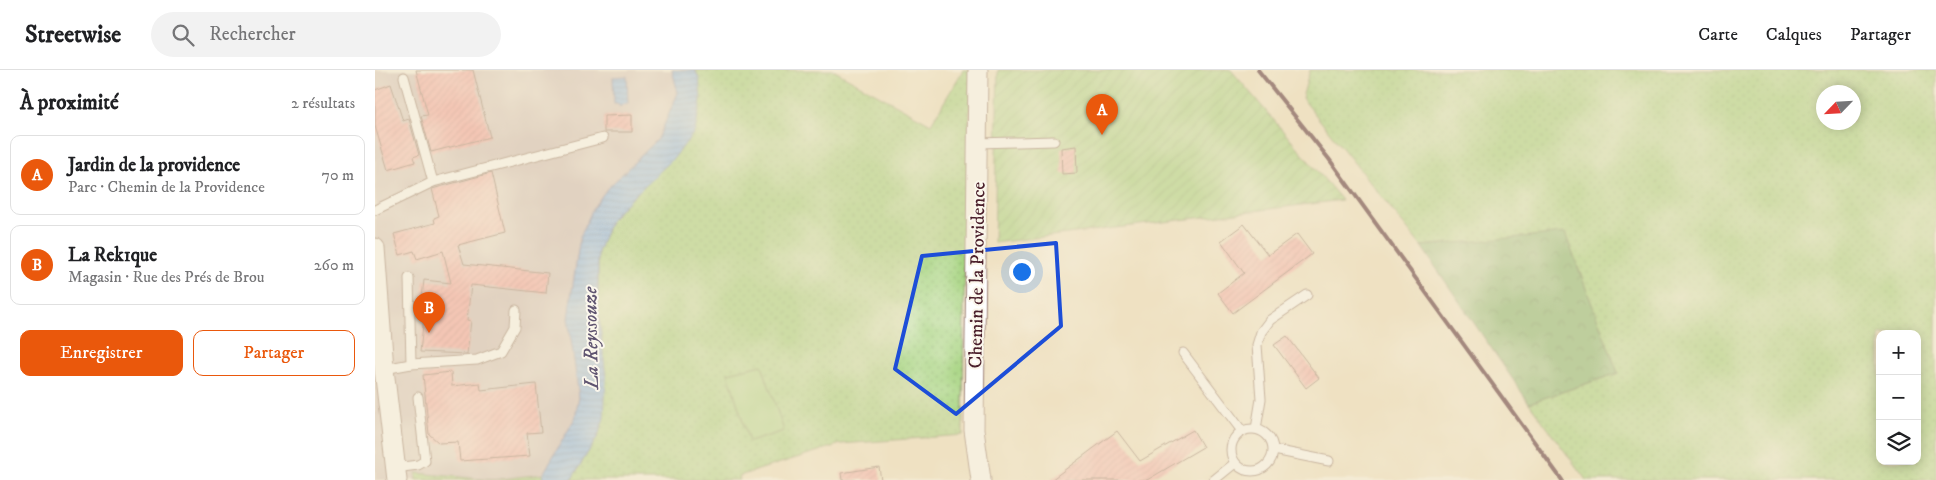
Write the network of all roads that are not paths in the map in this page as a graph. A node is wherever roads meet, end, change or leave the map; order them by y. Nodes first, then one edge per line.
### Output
1 (978, 70) edge
2 (404, 77) dead end
3 (603, 138) dead end
4 (1054, 141) dead end
5 (977, 143) junction
6 (433, 182) junction
7 (375, 210) edge
8 (375, 252) edge
9 (409, 278) dead end
10 (1307, 295) dead end
11 (516, 310) dead end
12 (1183, 352) dead end
13 (411, 364) junction
14 (384, 369) junction
15 (418, 397) dead end
16 (1256, 429) junction
17 (1242, 431) junction
18 (1273, 450) junction
19 (1329, 461) dead end
20 (1235, 463) junction
21 (396, 474) edge
22 (981, 480) edge
23 (1214, 480) edge

1 - 5 street, Chemin de la Providence
2 - 6 lane
3 - 6 lane
4 - 5 lane
5 - 22 street, Chemin de la Providence
6 - 7 lane
8 - 14 street
9 - 13 lane
10 - 16 lane
11 - 13 lane
12 - 17 lane
13 - 14 lane
14 - 21 street
15 - 21 lane
16 - 17 lane
16 - 18 lane
17 - 20 lane
18 - 19 lane
18 - 20 lane
20 - 23 lane

